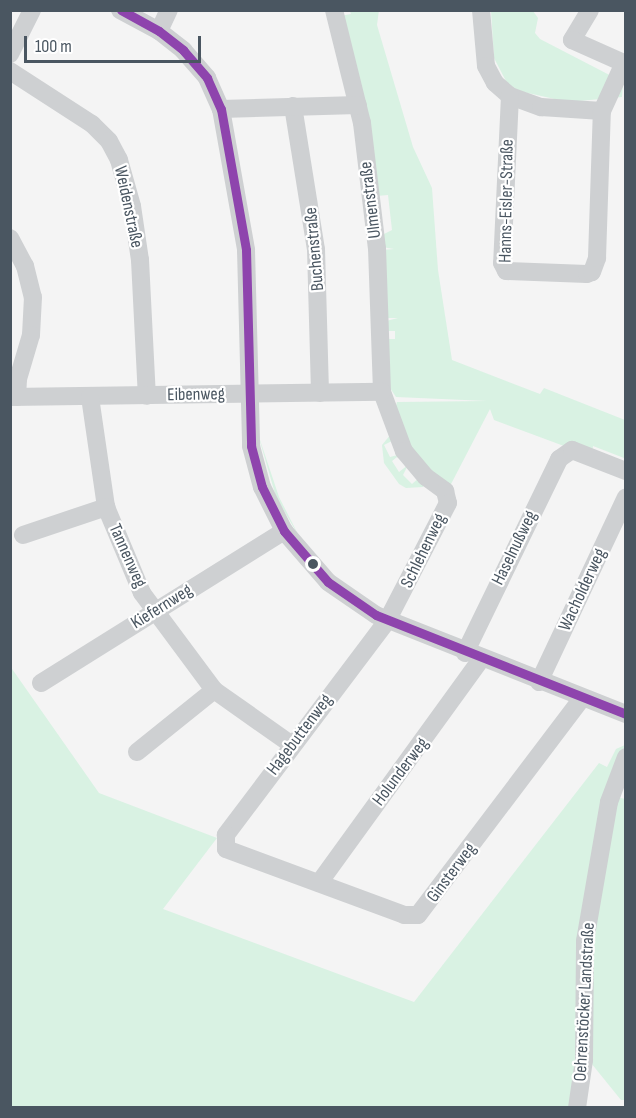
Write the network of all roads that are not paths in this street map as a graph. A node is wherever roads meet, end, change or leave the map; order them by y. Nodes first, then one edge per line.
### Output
1 (32, 10) edge
2 (120, 10) edge
3 (169, 10) edge
4 (334, 10) edge
5 (481, 10) edge
6 (590, 10) edge
7 (159, 31) junction
8 (10, 54) edge
9 (625, 64) edge
10 (10, 71) edge
11 (510, 96) junction
12 (358, 105) junction
13 (293, 106) junction
14 (221, 109) junction
15 (602, 111) junction
16 (10, 238) edge
17 (382, 392) junction
18 (249, 393) junction
19 (320, 393) junction
20 (147, 396) junction
21 (90, 397) junction
22 (14, 398) edge
23 (626, 471) edge
24 (626, 497) edge
25 (106, 507) junction
26 (284, 531) junction
27 (23, 535) dead end
28 (154, 611) junction
29 (387, 621) junction
30 (473, 656) junction
31 (539, 682) junction
32 (41, 683) dead end
33 (214, 690) junction
34 (582, 698) junction
35 (626, 714) edge
36 (292, 745) junction
37 (137, 752) dead end
38 (626, 757) edge
39 (229, 852) joint
40 (319, 883) junction
41 (577, 1107) edge

1 - 8 street
2 - 7 street
3 - 7 street
4 - 12 street, Ulmenstraße
5 - 11 street
6 - 9 street
7 - 14 street
9 - 15 street, Hanns-Eisler-Straße
10 - 20 street, Weidenstraße
11 - 15 street
11 - 15 street, Hanns-Eisler-Straße
12 - 13 street
12 - 17 street, Ulmenstraße
13 - 14 street
13 - 19 street, Buchenstraße
14 - 18 street
16 - 22 street
17 - 19 street, Eibenweg
17 - 29 street, Schlehenweg
18 - 19 street, Eibenweg
18 - 20 street, Eibenweg
18 - 26 street
20 - 21 street, Eibenweg
21 - 22 street, Eibenweg
21 - 25 street, Tannenweg
23 - 30 street, Haselnußweg
24 - 31 street, Wacholderweg
25 - 27 street, Tannenweg
25 - 28 street, Tannenweg
26 - 28 street, Kiefernweg
26 - 29 street
28 - 32 street, Kiefernweg
28 - 33 street, Tannenweg
29 - 30 street
29 - 36 street, Hagebuttenweg
30 - 31 street
30 - 40 street, Holunderweg
31 - 34 street
33 - 36 street, Tannenweg
33 - 37 street
34 - 35 street
34 - 40 street, Ginsterweg
36 - 39 street, Hagebuttenweg
38 - 41 street, Oehrenstöcker Landstraße
39 - 40 street, Ginsterweg

